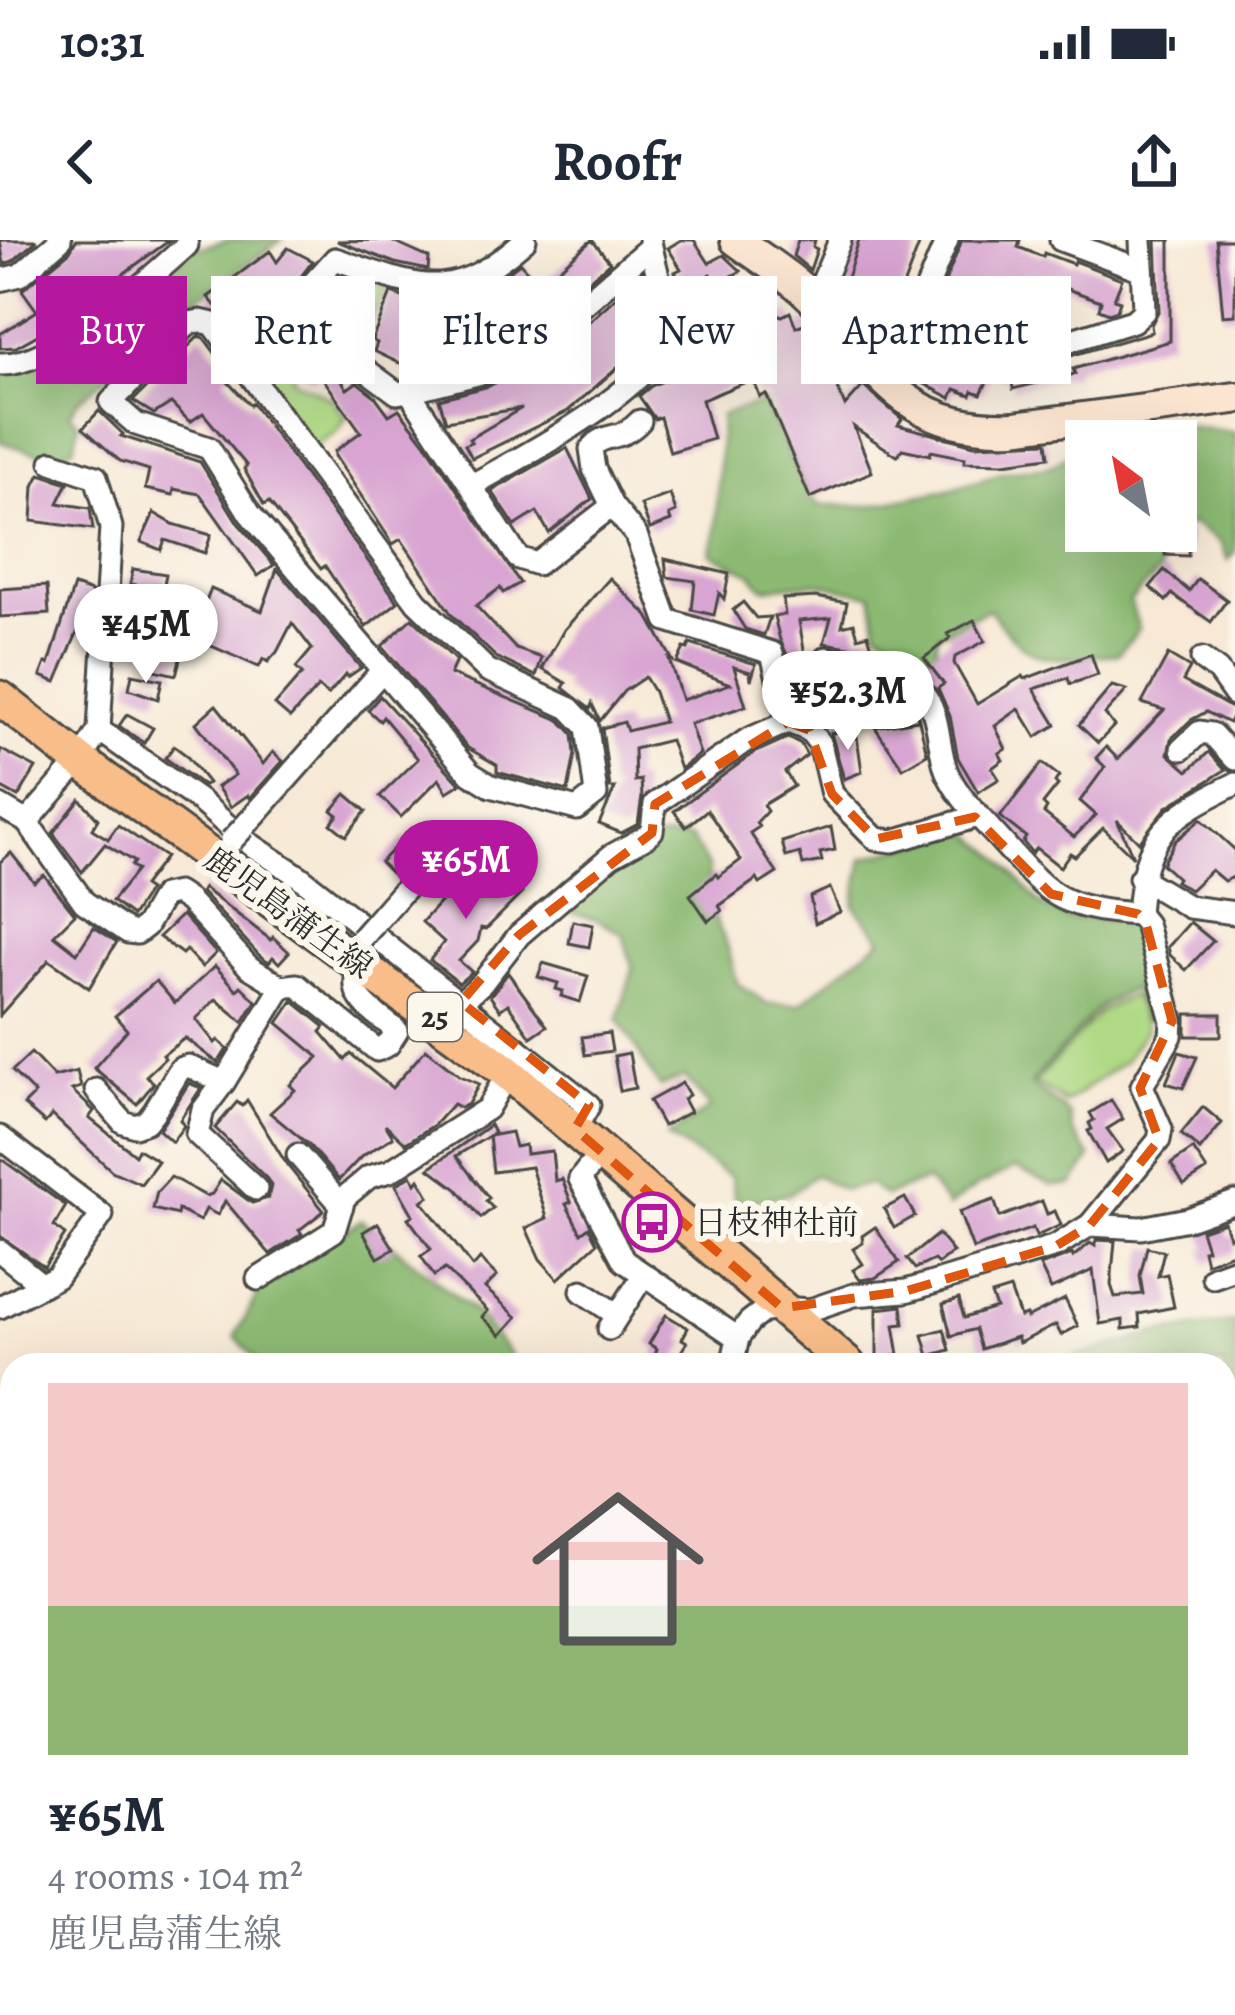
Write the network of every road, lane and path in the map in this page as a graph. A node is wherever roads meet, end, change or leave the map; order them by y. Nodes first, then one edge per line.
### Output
1 (60, 240) edge
2 (525, 240) edge
3 (736, 240) edge
4 (840, 240) edge
5 (947, 240) edge
6 (1061, 240) edge
7 (1141, 240) edge
8 (192, 242) edge
9 (650, 243) edge
10 (1142, 269) junction
11 (825, 276) edge
12 (933, 276) edge
13 (0, 280) edge
14 (801, 290) edge
15 (1071, 340) edge
16 (0, 364) edge
17 (886, 385) edge
18 (409, 391) junction
19 (1235, 398) edge
20 (640, 421) dead end
21 (52, 462) dead end
22 (472, 485) junction
23 (612, 506) junction
24 (826, 658) dead end
25 (1202, 659) dead end
26 (381, 672) junction
27 (1235, 695) edge
28 (0, 698) edge
29 (788, 722) junction
30 (99, 730) junction
31 (1182, 748) dead end
32 (1235, 759) edge
33 (80, 761) junction
34 (1235, 784) edge
35 (0, 806) edge
36 (975, 817) junction
37 (27, 822) junction
38 (230, 842) junction
39 (1140, 878) junction
40 (409, 884) dead end
41 (1235, 913) edge
42 (1138, 914) junction
43 (361, 945) junction
44 (282, 987) junction
45 (461, 1002) junction
46 (508, 1073) junction
47 (224, 1082) junction
48 (96, 1090) dead end
49 (575, 1129) junction
50 (0, 1137) edge
51 (602, 1151) junction
52 (298, 1155) dead end
53 (256, 1189) dead end
54 (1235, 1202) edge
55 (342, 1206) junction
56 (1090, 1225) junction
57 (0, 1251) edge
58 (644, 1276) junction
59 (258, 1279) dead end
60 (42, 1286) junction
61 (582, 1291) dead end
62 (0, 1307) edge
63 (782, 1308) junction
64 (738, 1338) junction
65 (735, 1353) edge
66 (834, 1353) edge

1 - 13 street
2 - 18 street
3 - 14 street
4 - 11 street
5 - 12 street
6 - 10 street
7 - 10 street
8 - 16 street
9 - 18 street
9 - 22 street
10 - 15 street
17 - 19 street
18 - 22 street
20 - 23 street
21 - 30 street
22 - 23 street
23 - 29 street
24 - 36 street
25 - 27 street
26 - 26 street
26 - 38 street
28 - 33 main road, 鹿児島蒲生線 / 25
29 - 36 street
29 - 45 street
30 - 33 street
30 - 45 street
31 - 32 street
33 - 37 street
33 - 38 main road, 鹿児島蒲生線 / 25
34 - 39 street
35 - 37 street
36 - 42 street
37 - 44 street
38 - 43 main road, 鹿児島蒲生線 / 25
39 - 41 street
39 - 42 street
40 - 43 street
42 - 56 street
43 - 44 street
43 - 46 main road, 鹿児島蒲生線 / 25
44 - 47 street
45 - 49 street
46 - 49 main road, 鹿児島蒲生線 / 25
46 - 55 street
47 - 48 street
47 - 53 street
49 - 51 main road, 鹿児島蒲生線 / 25
50 - 60 street
51 - 58 street
51 - 63 main road, 鹿児島蒲生線 / 25
52 - 55 street
54 - 56 street
55 - 59 street
56 - 63 street
57 - 60 street
58 - 61 street
58 - 64 street
60 - 62 street
63 - 64 street
63 - 66 main road, 鹿児島蒲生線 / 25
64 - 65 street

